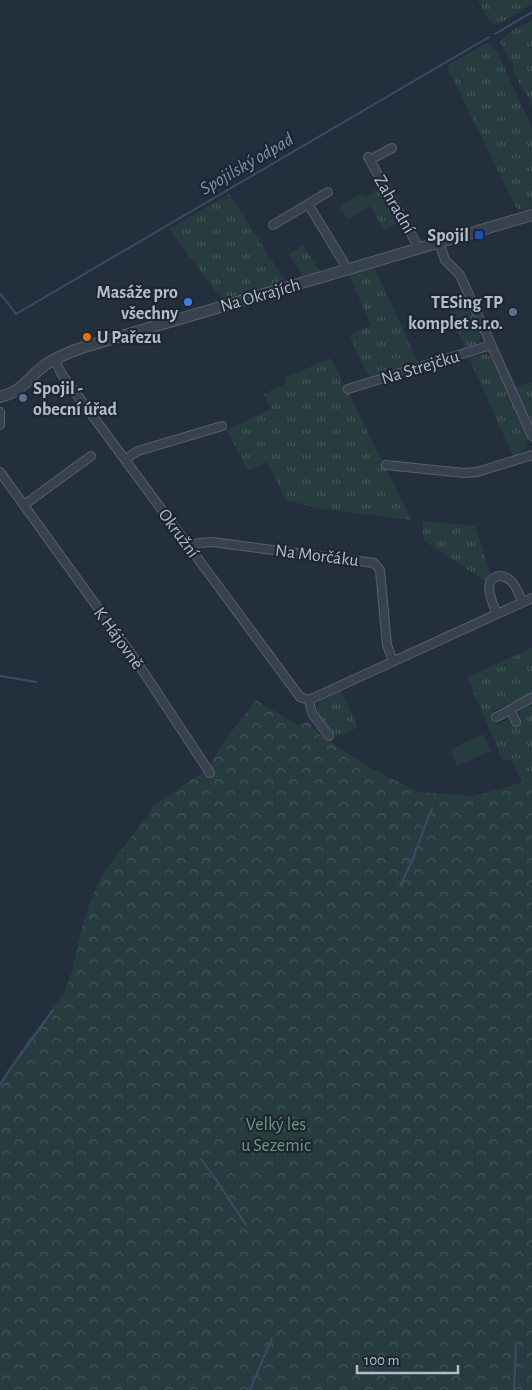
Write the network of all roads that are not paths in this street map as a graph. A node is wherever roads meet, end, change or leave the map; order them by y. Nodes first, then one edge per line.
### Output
1 (392, 148) dead end
2 (328, 192) dead end
3 (308, 204) junction
4 (532, 215) edge
5 (273, 224) dead end
6 (439, 242) junction
7 (419, 248) junction
8 (346, 270) junction
9 (491, 345) junction
10 (55, 360) junction
11 (348, 389) dead end
12 (0, 397) edge
13 (0, 412) edge
14 (0, 425) edge
15 (222, 426) dead end
16 (532, 436) edge
17 (532, 455) edge
18 (91, 456) dead end
19 (125, 459) junction
20 (386, 465) dead end
21 (0, 472) edge
22 (24, 505) junction
23 (189, 547) junction
24 (532, 598) edge
25 (523, 602) junction
26 (497, 614) junction
27 (393, 662) junction
28 (532, 698) edge
29 (309, 700) junction
30 (511, 711) junction
31 (496, 717) dead end
32 (516, 722) dead end
33 (329, 736) dead end
34 (210, 774) dead end

1 - 7 street, Zahradní
2 - 3 street
3 - 5 street
3 - 8 street
4 - 6 street, Na Okrajích
6 - 7 street, Na Okrajích
6 - 9 street
7 - 8 street, Na Okrajích
8 - 10 street, Na Okrajích
9 - 11 street, Na Strejčku
9 - 16 street
10 - 12 street, Na Okrajích
10 - 19 street, Okružní
13 - 14 street
15 - 19 street
17 - 20 street
18 - 22 street
19 - 23 street, Okružní
21 - 22 street, K Hájovně
22 - 34 street, K Hájovně
23 - 27 street, Na Morčáku
23 - 29 street, Okružní
24 - 25 street
25 - 26 street
25 - 26 street
26 - 27 street
27 - 29 street
28 - 30 street
29 - 33 street, Okružní
30 - 31 street
30 - 32 street

